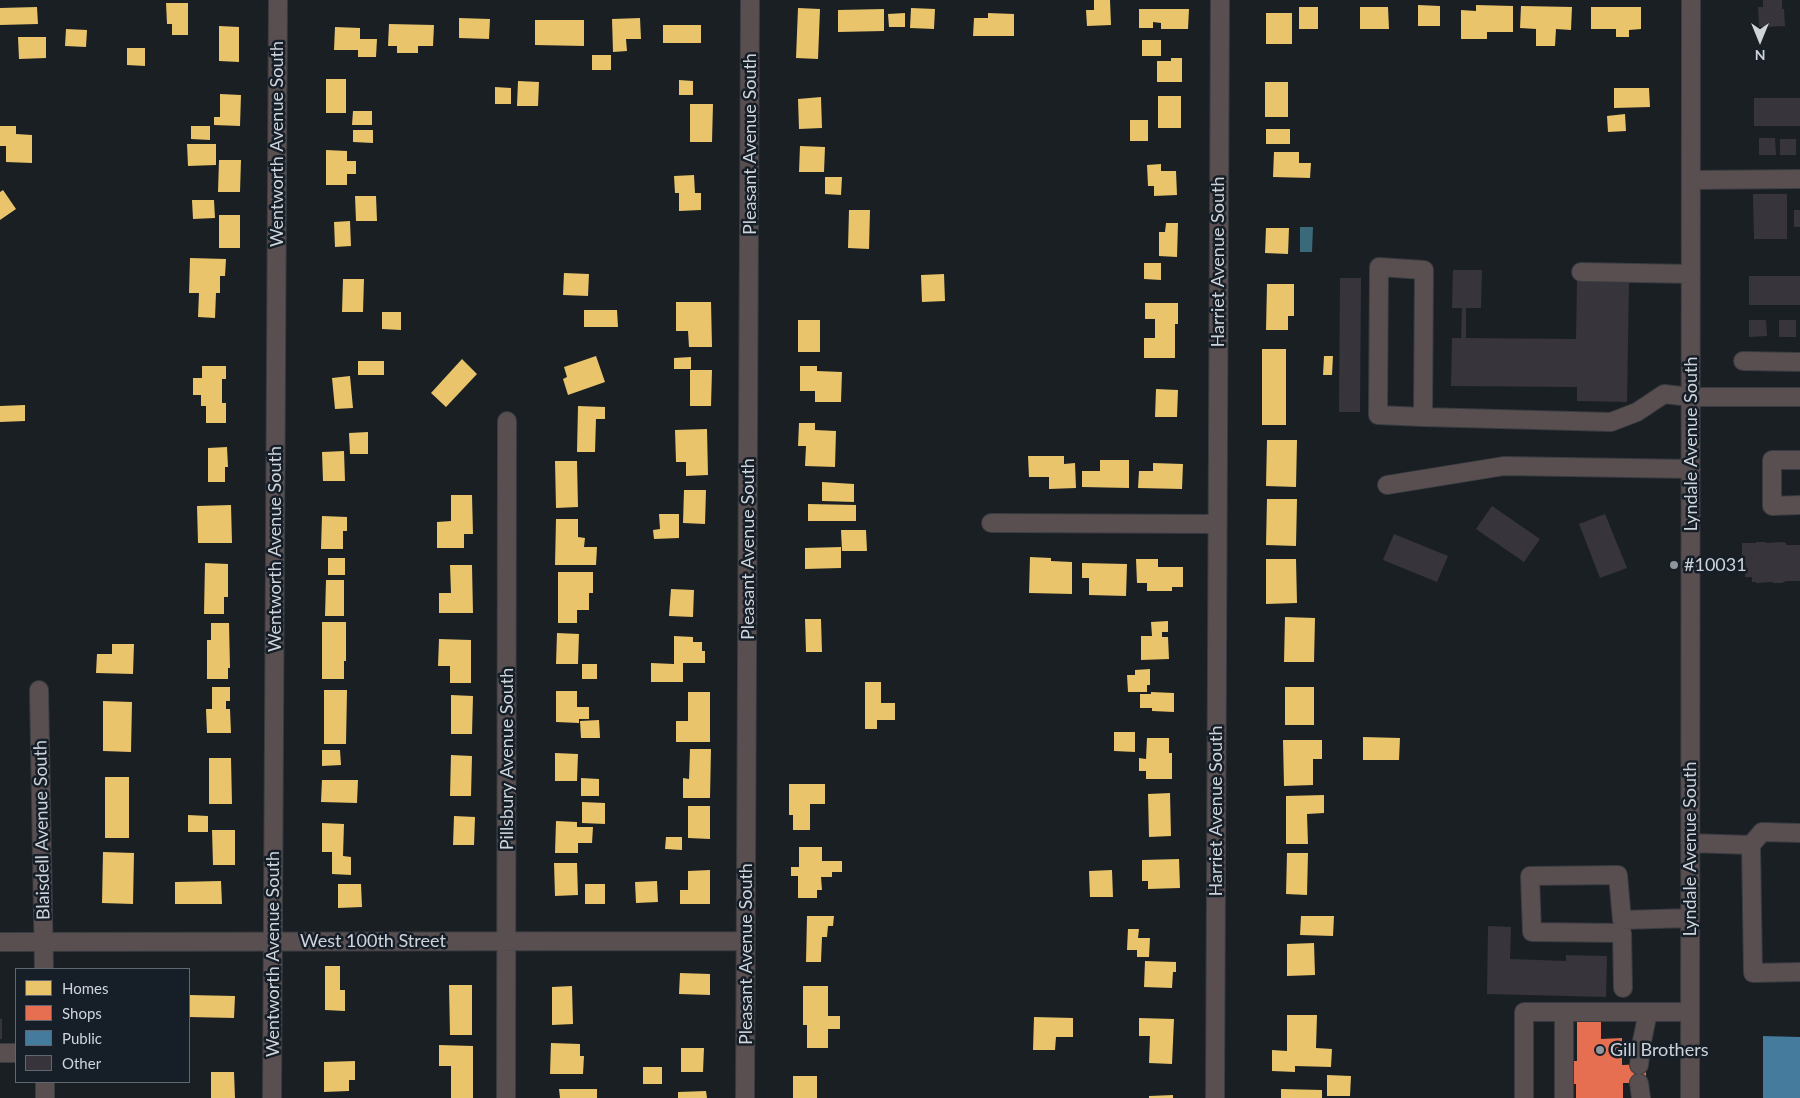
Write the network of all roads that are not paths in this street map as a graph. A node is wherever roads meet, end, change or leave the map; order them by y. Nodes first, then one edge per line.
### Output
1 (278, 0) edge
2 (750, 0) edge
3 (1220, 0) edge
4 (1691, 0) edge
5 (1800, 179) edge
6 (1691, 180) junction
7 (1581, 272) dead end
8 (1691, 274) junction
9 (1744, 361) dead end
10 (1800, 362) edge
11 (1691, 397) junction
12 (1800, 397) edge
13 (1424, 417) junction
14 (507, 421) dead end
15 (1800, 460) edge
16 (1691, 469) junction
17 (1387, 486) dead end
18 (1800, 505) edge
19 (991, 524) dead end
20 (1216, 524) junction
21 (39, 690) dead end
22 (1800, 833) edge
23 (1690, 843) junction
24 (1750, 845) junction
25 (1690, 918) junction
26 (1622, 927) junction
27 (507, 940) junction
28 (746, 940) junction
29 (273, 941) junction
30 (0, 942) edge
31 (44, 942) junction
32 (44, 968) edge
33 (1800, 972) edge
34 (1623, 988) dead end
35 (1564, 1012) junction
36 (1648, 1012) junction
37 (1690, 1012) junction
38 (0, 1053) edge
39 (15, 1053) edge
40 (1639, 1065) dead end
41 (45, 1083) edge
42 (45, 1098) edge
43 (272, 1098) edge
44 (506, 1098) edge
45 (745, 1098) edge
46 (1215, 1098) edge
47 (1524, 1098) edge
48 (1564, 1098) edge
49 (1690, 1098) edge

1 - 29 street, Wentworth Avenue South
2 - 28 street, Pleasant Avenue South
3 - 20 street, Harriet Avenue South
4 - 6 street, Lyndale Avenue South
5 - 6 street
6 - 8 street, Lyndale Avenue South
7 - 8 street
8 - 11 street, Lyndale Avenue South
9 - 10 street
11 - 12 street
11 - 13 street
11 - 16 street, Lyndale Avenue South
13 - 13 street
14 - 27 street, Pillsbury Avenue South
15 - 18 street
16 - 17 street
16 - 23 street, Lyndale Avenue South
19 - 20 street
20 - 46 street, Harriet Avenue South
21 - 31 street, Blaisdell Avenue South
22 - 24 street
23 - 24 street
23 - 25 street, Lyndale Avenue South
24 - 33 street
25 - 26 street
25 - 37 street, Lyndale Avenue South
26 - 26 street
26 - 34 street
27 - 28 street, West 100th Street
27 - 29 street, West 100th Street
27 - 44 street, Pillsbury Avenue South
28 - 45 street, Pleasant Avenue South
29 - 31 street, West 100th Street
29 - 43 street, Wentworth Avenue South
30 - 31 street, West 100th Street
31 - 32 street, Blaisdell Avenue South
35 - 36 street
35 - 47 street
35 - 48 street
36 - 37 street
36 - 40 street
37 - 49 street, Lyndale Avenue South
38 - 39 street
41 - 42 street

